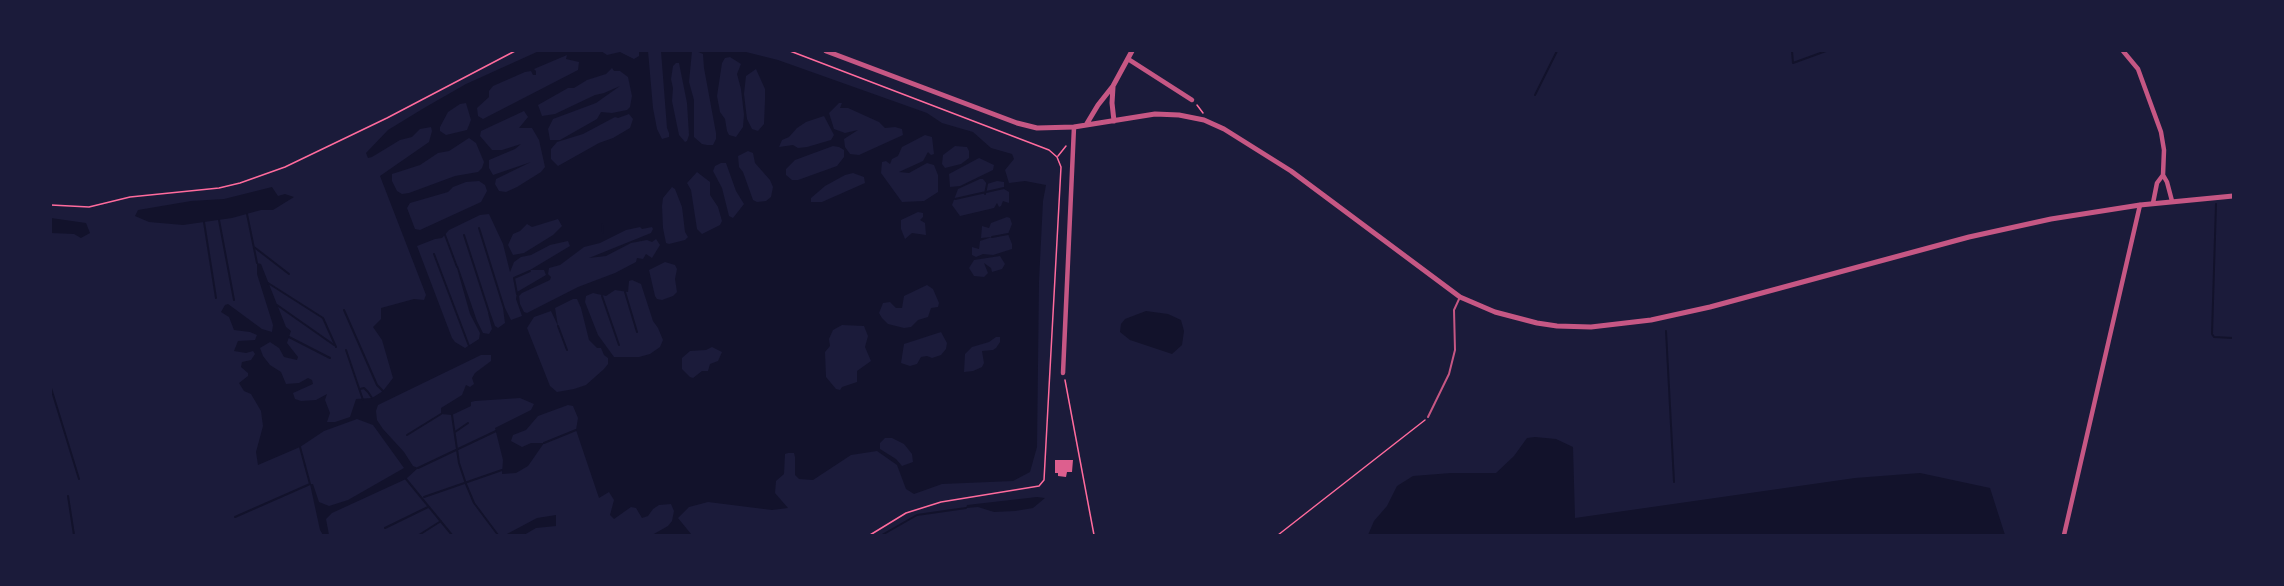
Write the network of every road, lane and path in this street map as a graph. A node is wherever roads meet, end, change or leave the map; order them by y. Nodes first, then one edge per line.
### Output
1 (515, 51) edge
2 (790, 51) edge
3 (826, 51) edge
4 (1132, 51) edge
5 (2123, 51) edge
6 (1128, 59) junction
7 (1113, 86) junction
8 (1192, 100) joint
9 (1204, 120) junction
10 (1113, 121) junction
11 (1086, 125) junction
12 (1074, 130) junction
13 (1057, 157) junction
14 (2163, 175) junction
15 (2233, 196) edge
16 (2172, 201) junction
17 (2152, 203) junction
18 (51, 205) edge
19 (2140, 205) junction
20 (1460, 297) junction
21 (1063, 373) joint
22 (1428, 417) joint
23 (870, 535) edge
24 (1094, 535) edge
25 (1278, 535) edge
26 (2064, 535) edge

1 - 18 path
2 - 13 path
3 - 12 street
4 - 6 street
5 - 14 street
6 - 7 street
6 - 8 street
7 - 10 street
7 - 11 street
8 - 9 path
9 - 10 street
9 - 20 street
10 - 11 street
11 - 12 street
12 - 13 path
12 - 21 street
13 - 23 path
14 - 16 street
14 - 17 street
15 - 16 street
16 - 17 street
17 - 19 street
19 - 20 street
19 - 26 street
20 - 22 lane
21 - 24 path
22 - 25 path

